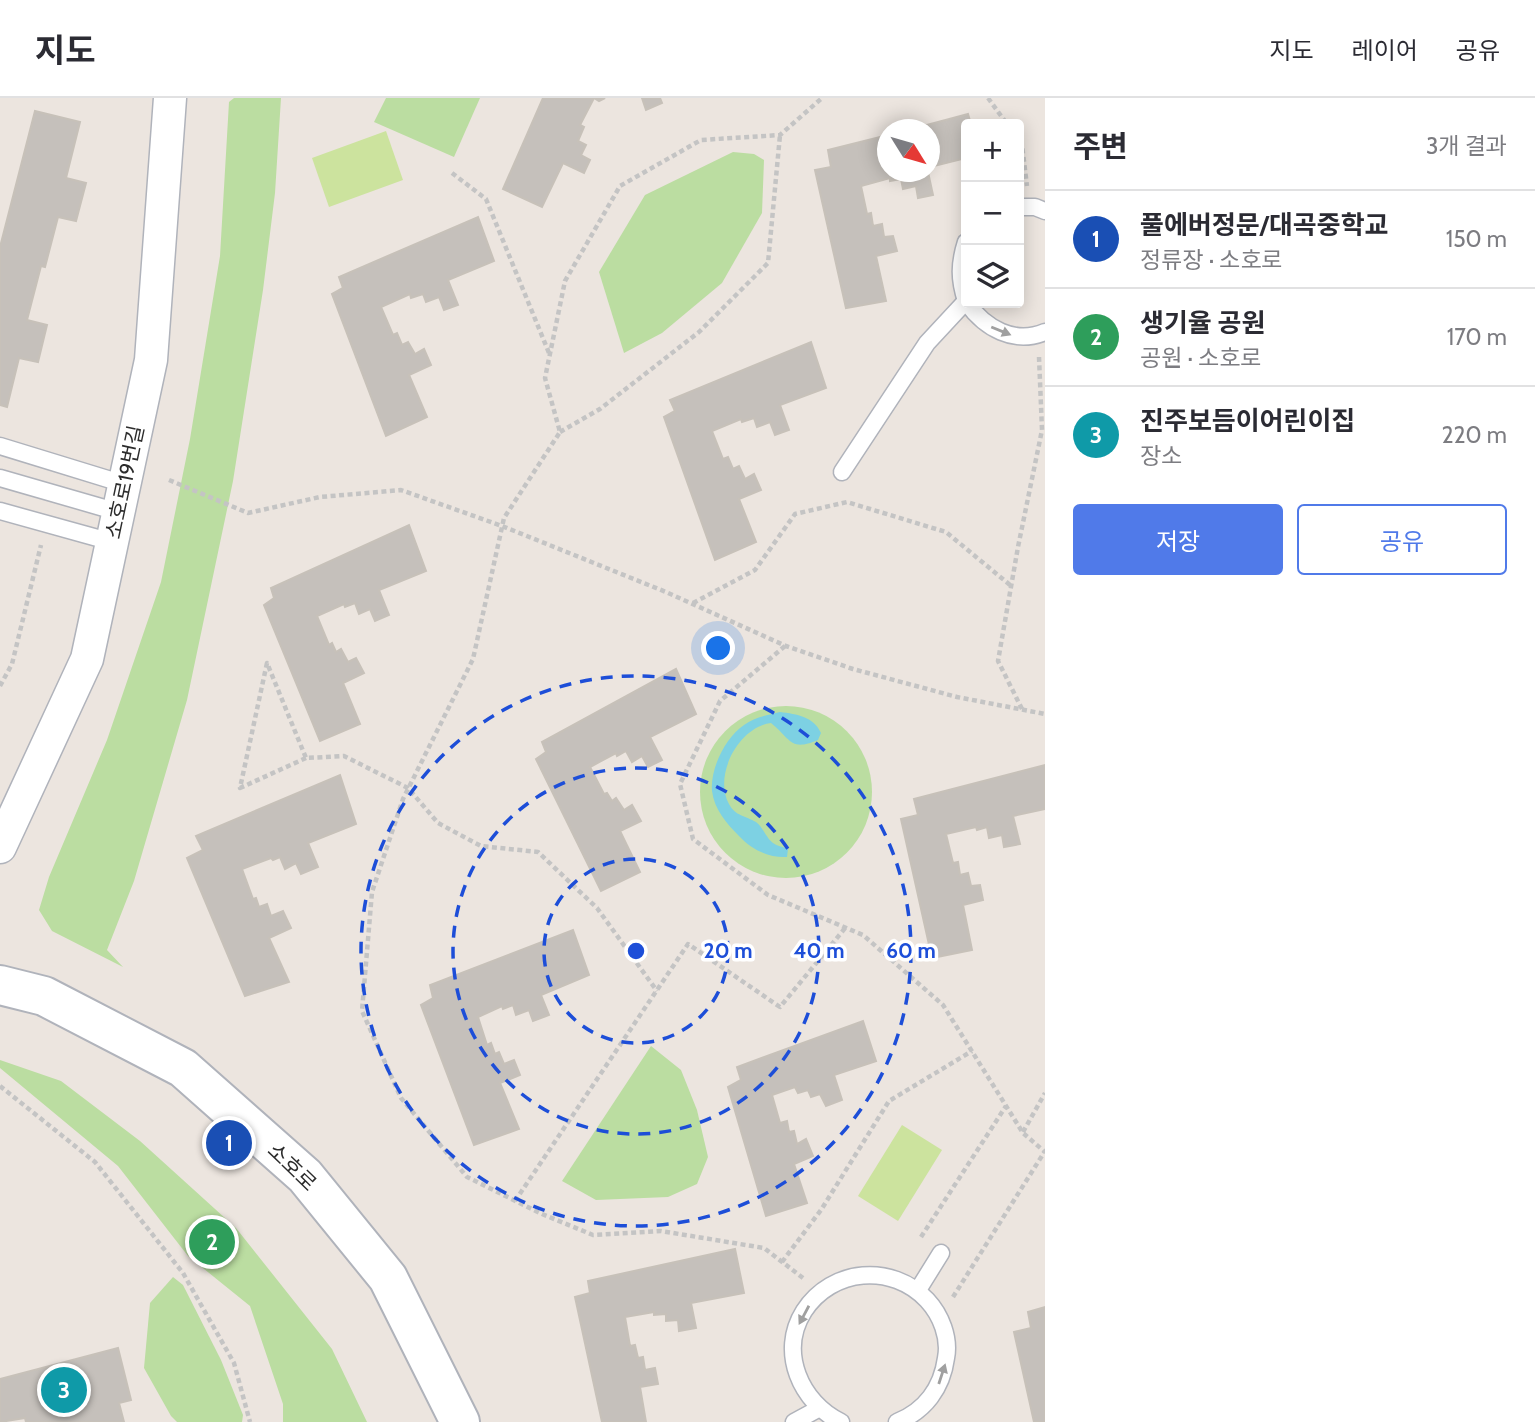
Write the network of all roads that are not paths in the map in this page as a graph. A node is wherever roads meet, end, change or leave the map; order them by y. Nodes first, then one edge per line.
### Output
1 (170, 98) edge
2 (961, 258) edge
3 (961, 285) edge
4 (961, 307) edge
5 (971, 308) edge
6 (1041, 334) edge
7 (0, 446) edge
8 (842, 472) dead end
9 (0, 478) edge
10 (0, 511) edge
11 (118, 513) junction
12 (0, 847) edge
13 (0, 985) edge
14 (941, 1253) dead end
15 (918, 1290) junction
16 (818, 1409) junction
17 (460, 1422) edge
18 (794, 1422) edge
19 (841, 1422) edge
20 (897, 1422) edge

1 - 11 street, 소호로19번길
2 - 3 lane
4 - 8 lane
5 -> 6 lane
7 - 11 lane
9 - 11 lane
10 - 11 lane
11 - 12 street, 소호로19번길
13 - 17 street, 소호로
14 - 15 lane
15 -> 16 lane
20 -> 15 lane
16 - 18 lane
16 - 19 lane

